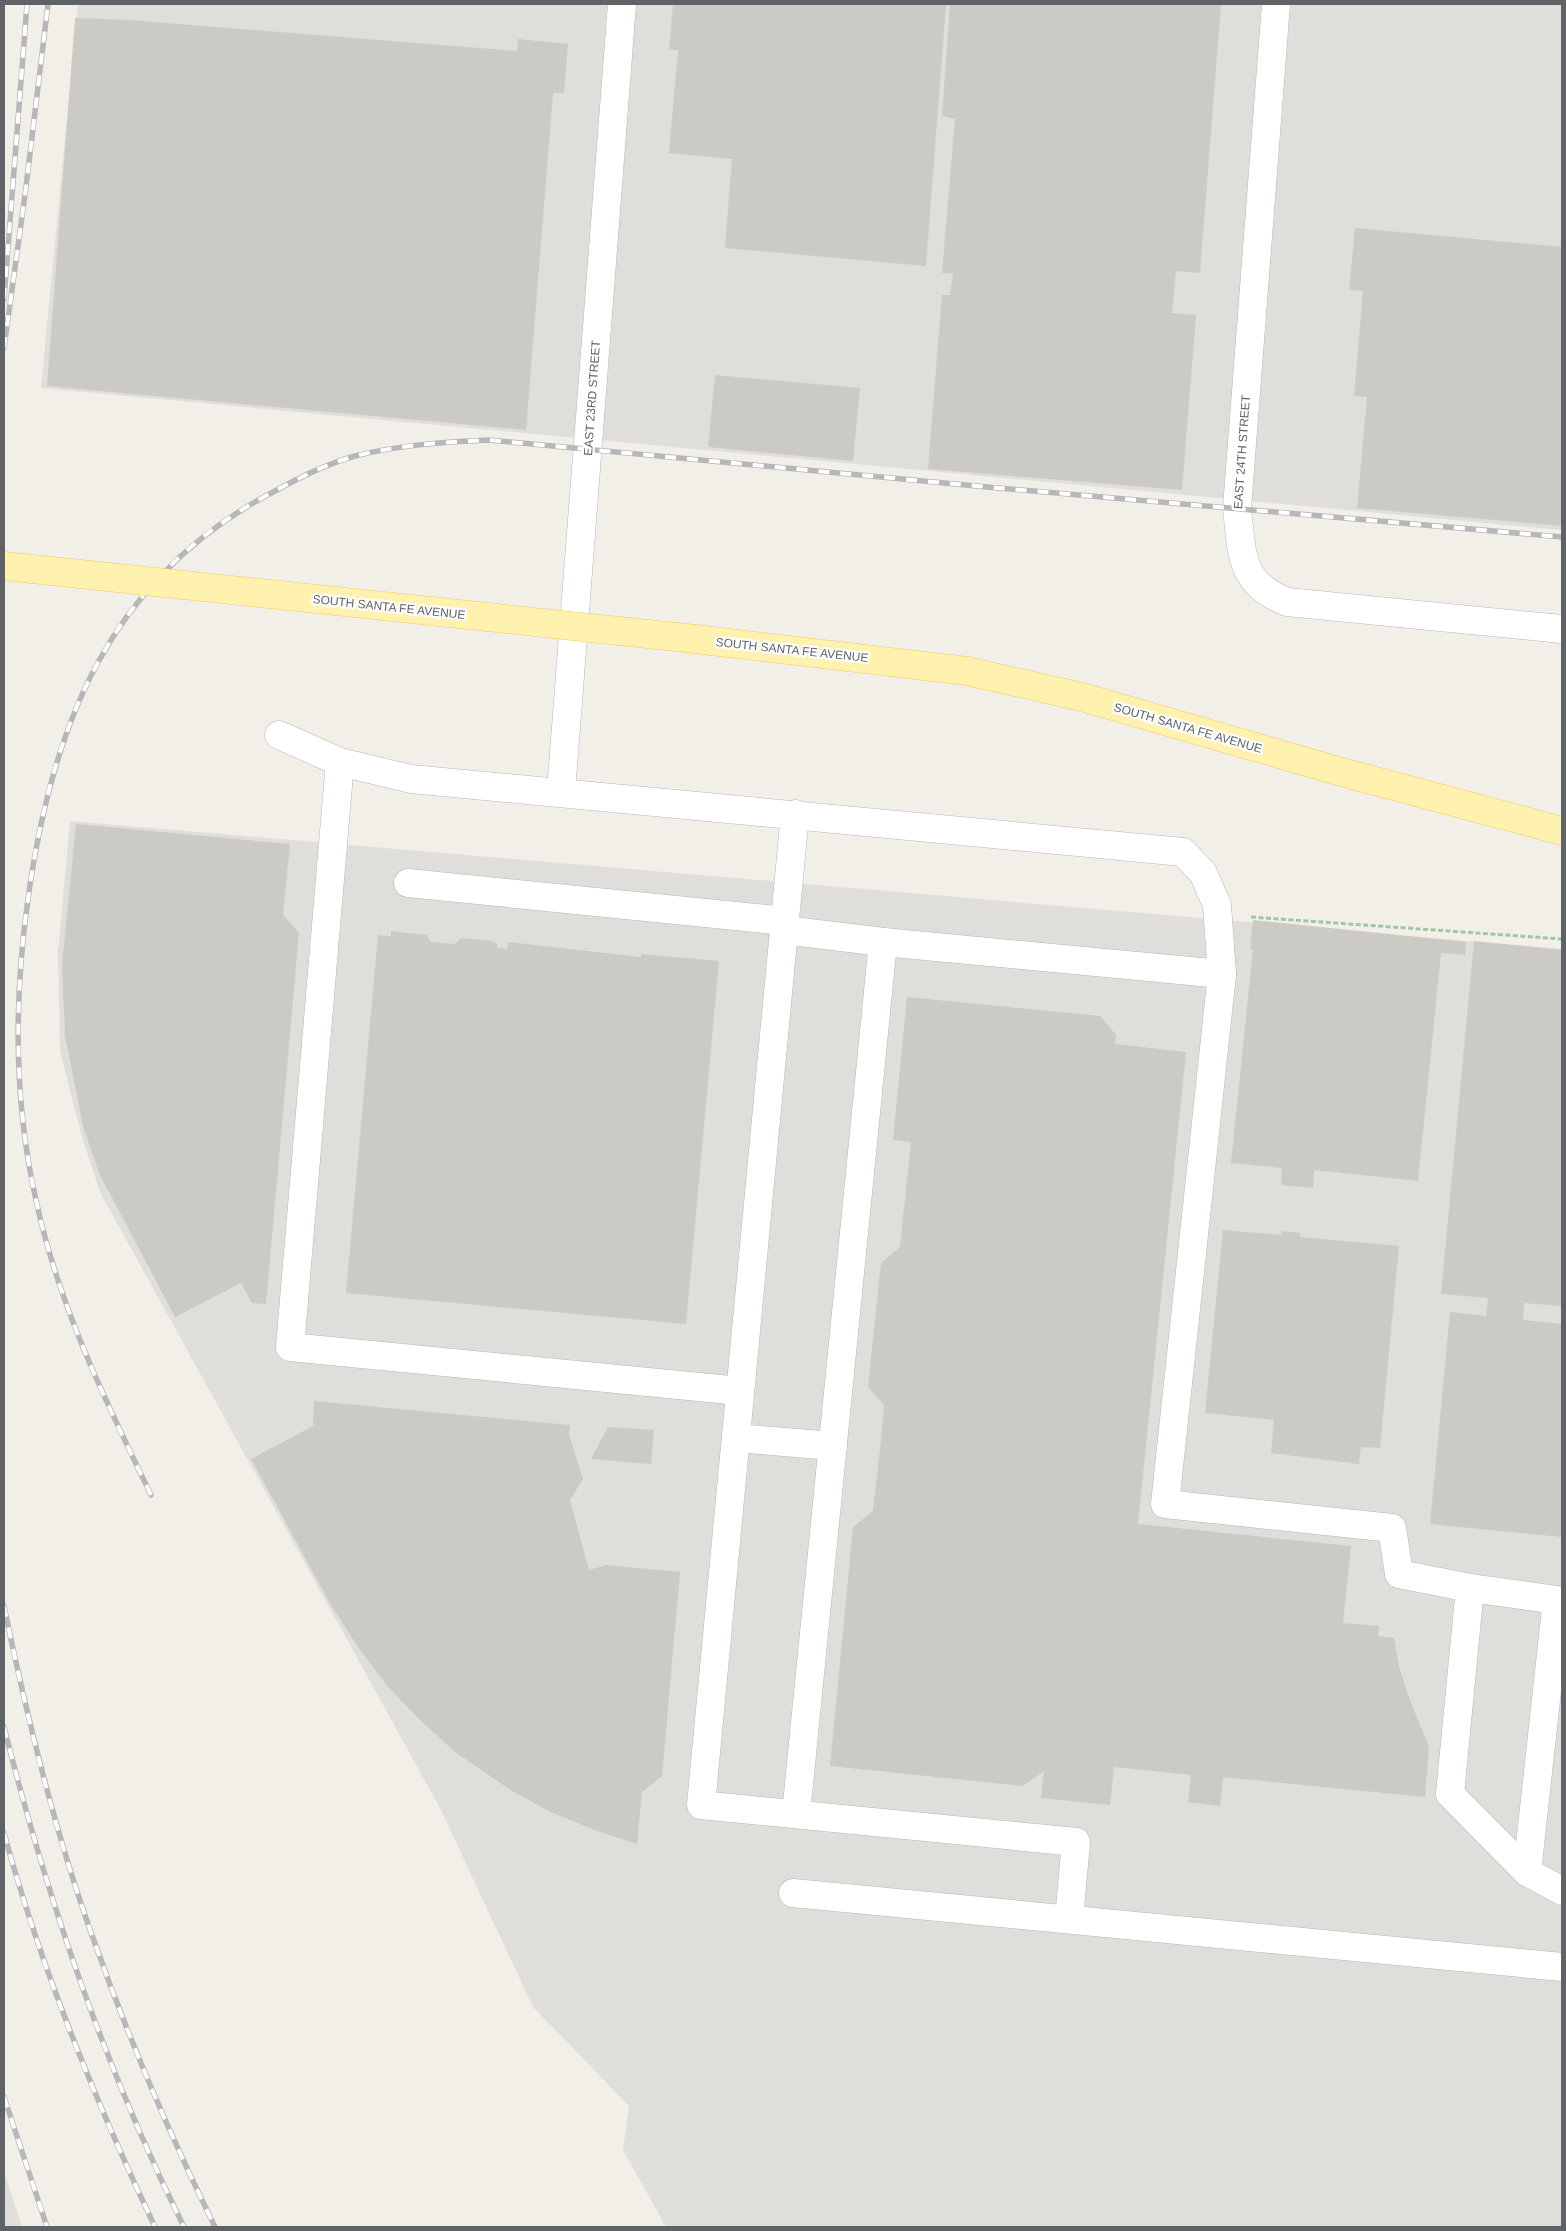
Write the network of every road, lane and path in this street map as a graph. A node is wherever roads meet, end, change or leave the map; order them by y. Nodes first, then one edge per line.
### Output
1 (622, 4) edge
2 (1276, 4) edge
3 (4, 566) edge
4 (1562, 630) edge
5 (279, 735) dead end
6 (340, 762) junction
7 (561, 792) junction
8 (795, 814) junction
9 (1562, 831) edge
10 (408, 883) dead end
11 (1218, 915) junction
12 (785, 925) junction
13 (1562, 939) edge
14 (883, 942) junction
15 (1222, 974) junction
16 (740, 1391) junction
17 (736, 1438) junction
18 (833, 1446) junction
19 (1470, 1588) junction
20 (796, 1814) junction
21 (1528, 1872) junction
22 (1562, 1891) edge
23 (793, 1893) dead end
24 (1069, 1919) junction
25 (1562, 1967) edge

1 - 7 street, EAST 23RD STREET
2 - 4 street, EAST 24TH STREET
3 - 9 main road, SOUTH SANTA FE AVENUE, bridge
5 - 6 street
6 - 7 street
6 - 16 street
7 - 8 street
8 - 11 street
8 - 12 street
10 - 12 street
11 - 13 path
11 - 15 street
12 - 14 street
12 - 16 street
14 - 15 street
14 - 18 street
15 - 19 street
16 - 17 street
17 - 18 street
17 - 20 street
18 - 20 street
19 - 21 street
19 - 21 street
20 - 24 street
21 - 22 street
23 - 24 street
24 - 25 street

